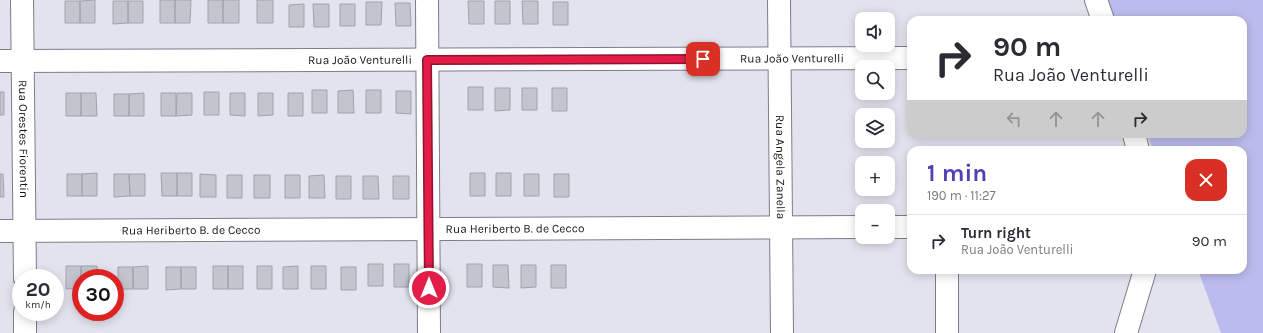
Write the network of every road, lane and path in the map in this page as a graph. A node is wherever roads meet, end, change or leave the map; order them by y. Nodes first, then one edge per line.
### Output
1 (22, 0) edge
2 (427, 0) edge
3 (779, 0) edge
4 (1096, 0) edge
5 (1102, 16) edge
6 (907, 58) edge
7 (780, 59) junction
8 (427, 60) junction
9 (0, 61) edge
10 (24, 61) junction
11 (782, 227) junction
12 (855, 227) edge
13 (895, 227) edge
14 (907, 227) edge
15 (429, 228) junction
16 (0, 230) edge
17 (25, 230) junction
18 (25, 269) edge
19 (947, 274) edge
20 (1144, 274) edge
21 (25, 321) edge
22 (25, 333) edge
23 (429, 333) edge
24 (782, 333) edge
25 (947, 333) edge
26 (1126, 333) edge

1 - 10 street, Rua Orestes Fiorentin
2 - 8 street
3 - 7 street, Rua Angela Zanella
4 - 5 street
6 - 7 street, Rua João Venturelli
7 - 8 street, Rua João Venturelli
7 - 11 street, Rua Angela Zanella
8 - 10 street, Rua João Venturelli
8 - 15 street
9 - 10 street, Rua João Venturelli
10 - 17 street, Rua Orestes Fiorentin
11 - 12 street, Rua Heriberto B. de Cecco
11 - 15 street, Rua Heriberto B. de Cecco
11 - 24 street, Rua Angela Zanella
13 - 14 street
15 - 17 street, Rua Heriberto B. de Cecco
15 - 23 street
16 - 17 street, Rua Heriberto B. de Cecco
17 - 18 street, Rua Orestes Fiorentin
19 - 25 street
20 - 26 street
21 - 22 street

